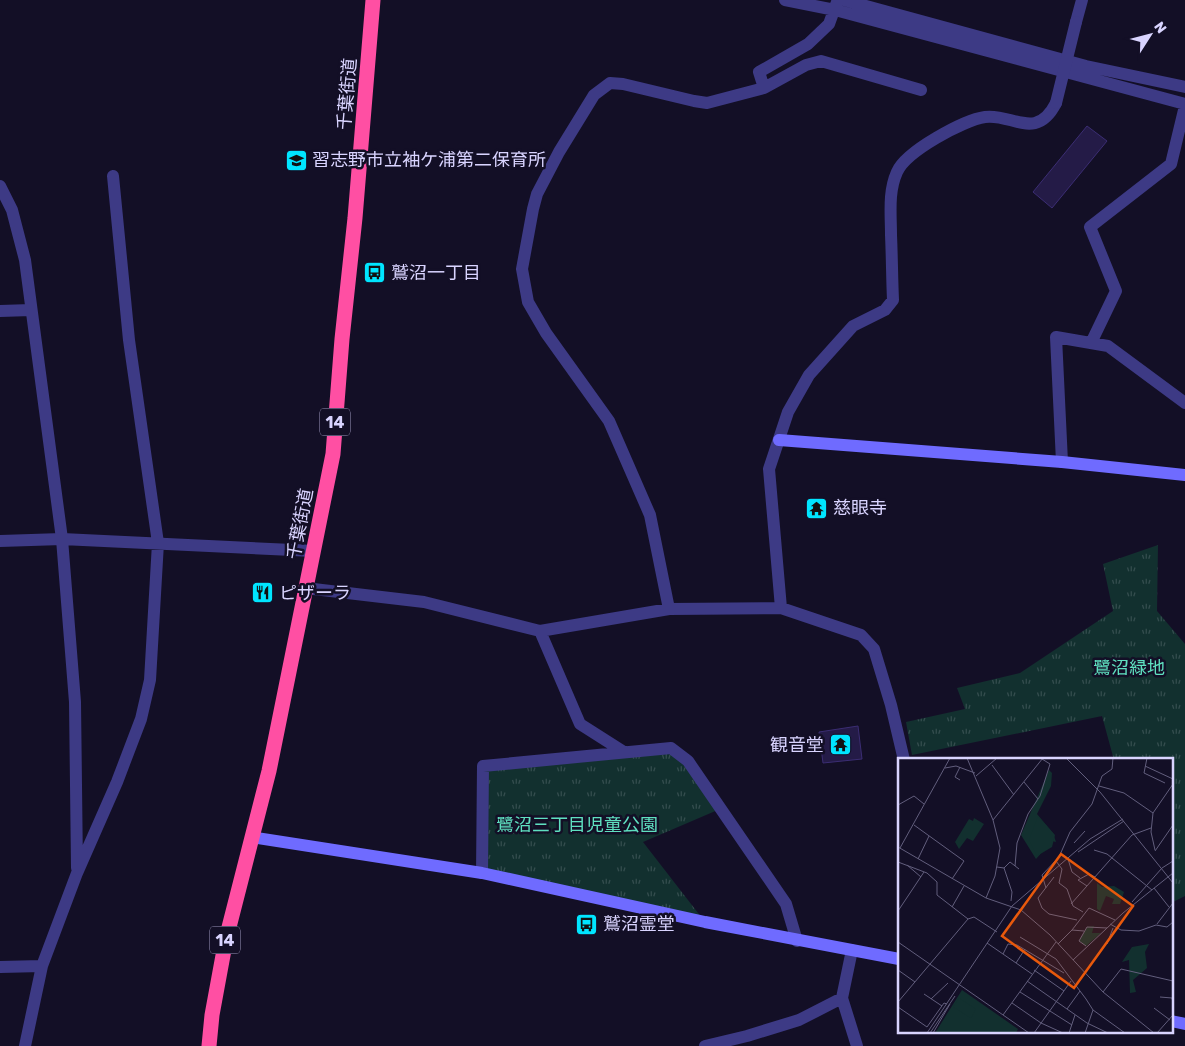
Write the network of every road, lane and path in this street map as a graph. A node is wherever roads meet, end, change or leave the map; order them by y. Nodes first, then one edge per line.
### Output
1 (373, 0) edge
2 (785, 0) edge
3 (1082, 0) edge
4 (839, 3) edge
5 (1185, 87) edge
6 (764, 88) junction
7 (921, 90) dead end
8 (1185, 105) edge
9 (113, 176) dead end
10 (0, 186) edge
11 (31, 310) junction
12 (0, 311) edge
13 (1091, 343) junction
14 (1185, 403) edge
15 (779, 440) junction
16 (1062, 462) junction
17 (1185, 475) edge
18 (62, 539) junction
19 (0, 541) edge
20 (158, 543) junction
21 (314, 551) junction
22 (305, 588) junction
23 (781, 608) junction
24 (669, 609) junction
25 (540, 631) junction
26 (624, 752) junction
27 (904, 758) edge
28 (251, 837) junction
29 (77, 873) junction
30 (482, 873) junction
31 (797, 941) junction
32 (852, 950) junction
33 (898, 959) edge
34 (42, 966) junction
35 (0, 967) edge
36 (842, 998) junction
37 (1172, 1021) edge
38 (1185, 1024) edge
39 (25, 1046) edge
40 (209, 1046) edge
41 (705, 1046) edge
42 (857, 1046) edge

1 - 21 highway, 千葉街道 / 14
2 - 4 street
3 - 15 street, bridge
4 - 5 street
4 - 6 street
4 - 8 street
6 - 7 street
6 - 24 street
8 - 13 street
9 - 20 street
10 - 11 street
11 - 12 street
11 - 18 street
13 - 14 street
13 - 16 street
15 - 16 street
15 - 23 street
16 - 17 street
18 - 19 street
18 - 20 street
18 - 29 street
20 - 21 street
20 - 29 street
21 - 22 highway, 千葉街道 / 14
22 - 25 street
22 - 28 highway, 千葉街道 / 14
23 - 24 street
23 - 27 street
24 - 25 street
25 - 26 street
26 - 30 street
26 - 31 street
28 - 30 street
28 - 40 highway, 千葉街道 / 14
29 - 34 street
30 - 31 street
31 - 32 street
32 - 33 street
32 - 36 street
34 - 35 street
34 - 39 street
36 - 41 street
36 - 42 street
37 - 38 street

